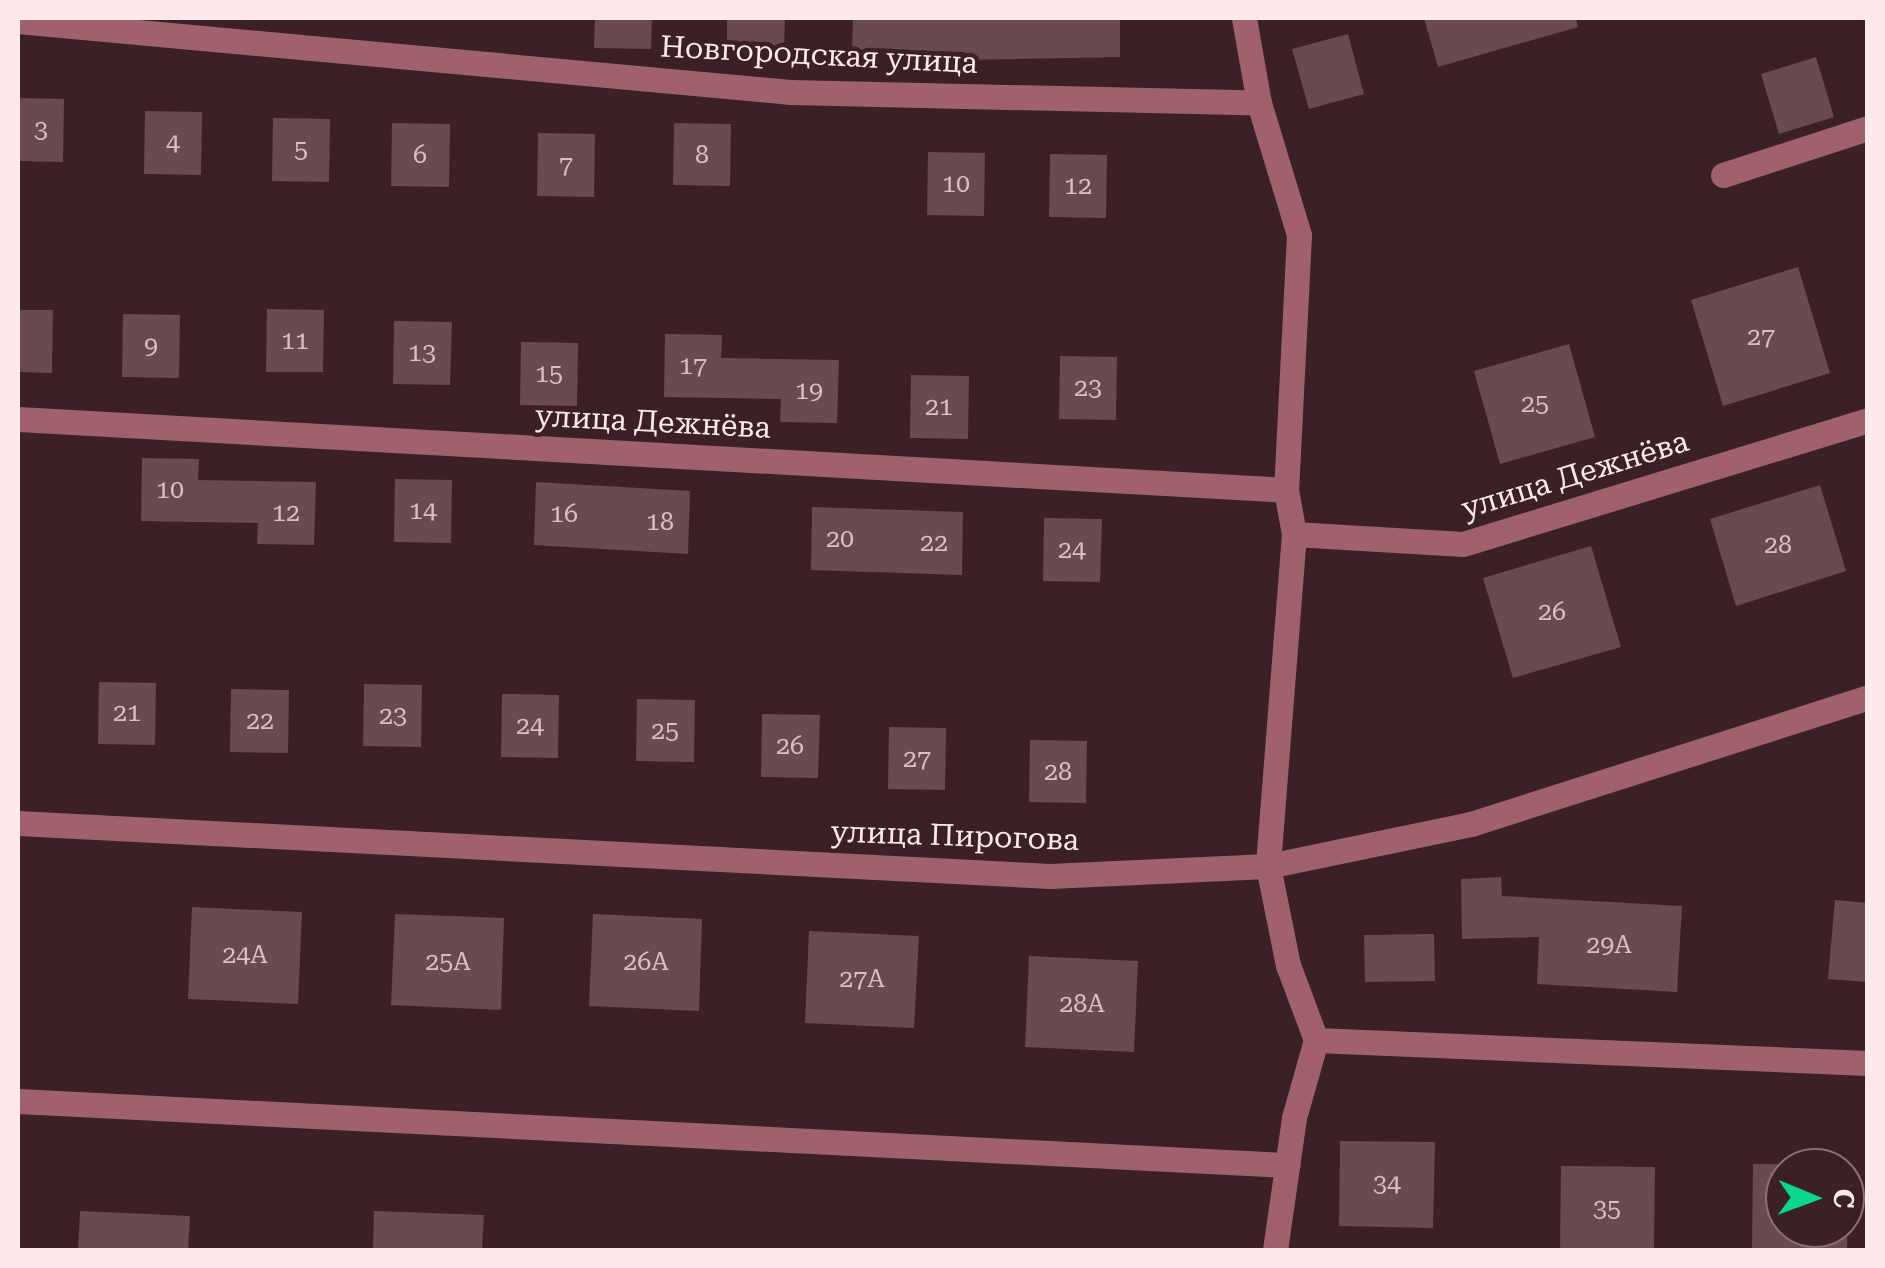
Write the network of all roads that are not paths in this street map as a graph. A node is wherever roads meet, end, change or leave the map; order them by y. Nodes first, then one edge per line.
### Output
1 (1244, 18) edge
2 (18, 21) edge
3 (1259, 104) junction
4 (1868, 128) edge
5 (1723, 175) dead end
6 (18, 419) edge
7 (1868, 420) edge
8 (1286, 490) junction
9 (1294, 534) junction
10 (1868, 698) edge
11 (18, 823) edge
12 (1268, 866) junction
13 (1316, 1040) junction
14 (1868, 1063) edge
15 (18, 1101) edge
16 (1287, 1166) junction
17 (1275, 1250) edge

1 - 3 street
2 - 3 street, Новгородская улица
3 - 8 street
4 - 5 street
6 - 8 street, улица Дежнёва
7 - 9 street, улица Дежнёва
8 - 9 street
9 - 12 street
10 - 12 street, улица Пирогова
11 - 12 street, улица Пирогова
12 - 13 street
13 - 14 street
13 - 16 street
15 - 16 street
16 - 17 street

